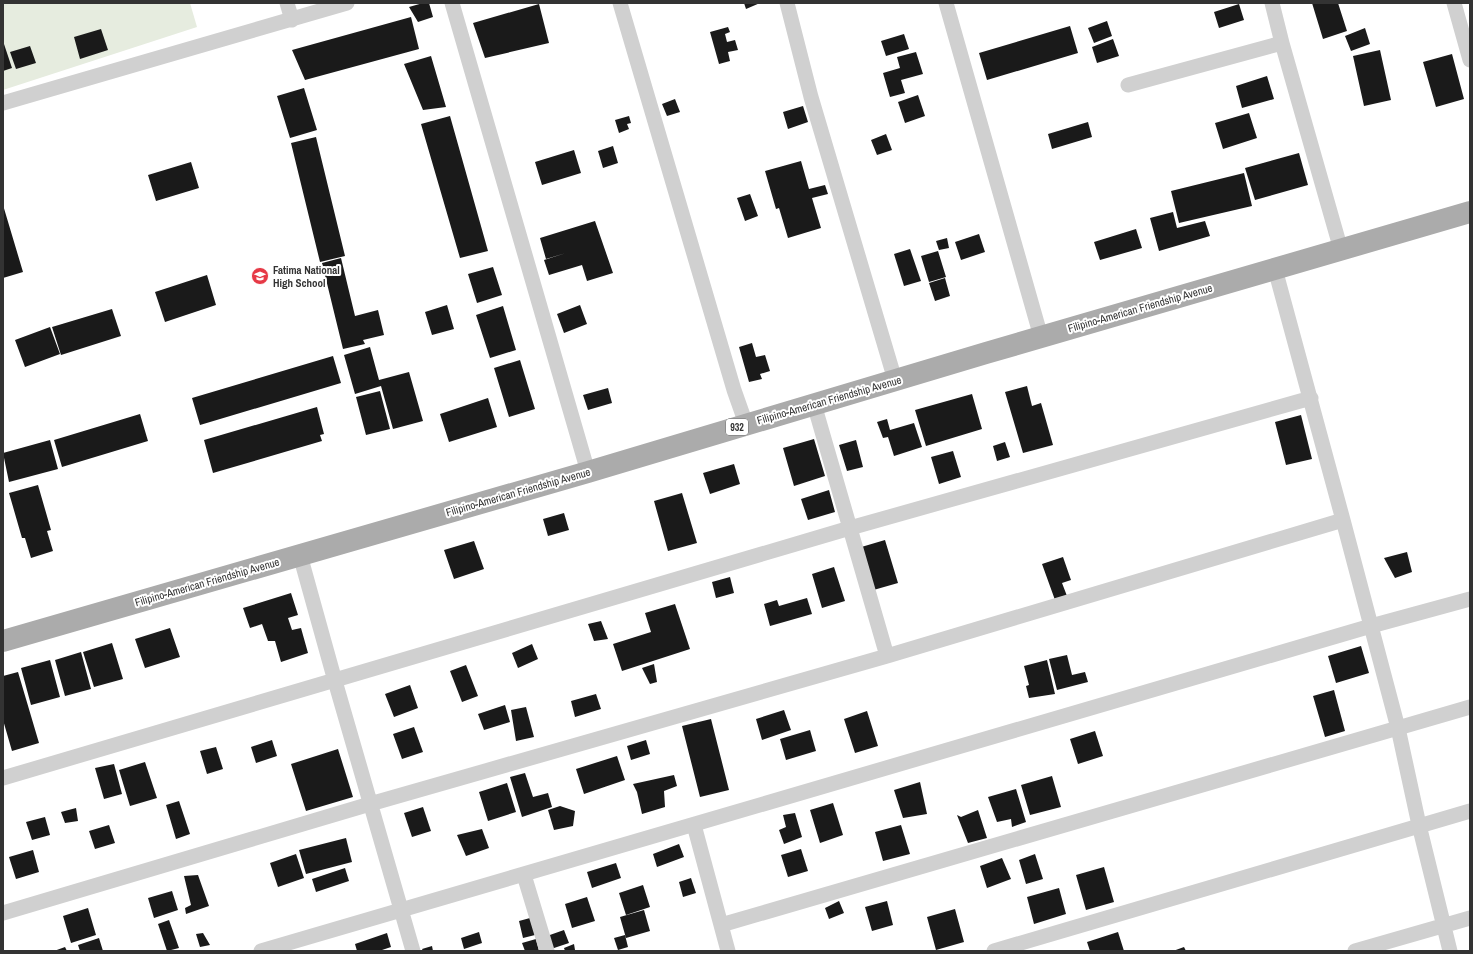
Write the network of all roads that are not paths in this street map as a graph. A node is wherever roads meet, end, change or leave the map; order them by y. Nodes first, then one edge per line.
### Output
1 (287, 3) edge
2 (347, 3) edge
3 (452, 3) edge
4 (620, 3) edge
5 (787, 3) edge
6 (946, 3) edge
7 (1272, 3) edge
8 (1454, 3) edge
9 (292, 20) junction
10 (1282, 42) junction
11 (1470, 60) edge
12 (1128, 85) dead end
13 (3, 103) edge
14 (1470, 212) edge
15 (1342, 250) junction
16 (1275, 269) junction
17 (1041, 337) junction
18 (895, 380) junction
19 (1311, 398) junction
20 (814, 404) junction
21 (746, 424) junction
22 (588, 472) junction
23 (1344, 520) junction
24 (850, 528) junction
25 (300, 555) junction
26 (1470, 599) edge
27 (1370, 626) junction
28 (3, 641) edge
29 (887, 656) junction
30 (335, 681) junction
31 (1470, 708) edge
32 (1398, 728) junction
33 (3, 778) edge
34 (370, 804) junction
35 (1470, 811) edge
36 (694, 824) junction
37 (1419, 825) junction
38 (524, 874) junction
39 (401, 911) junction
40 (3, 913) edge
41 (1470, 918) edge
42 (721, 925) junction
43 (1444, 925) junction
44 (261, 951) edge
45 (413, 951) edge
46 (547, 951) edge
47 (728, 951) edge
48 (994, 951) edge
49 (1355, 951) edge
50 (1450, 951) edge

1 - 9 street
2 - 9 street
3 - 22 street
4 - 21 street
5 - 18 street
6 - 17 street
7 - 10 street
8 - 11 street
9 - 13 street
10 - 12 street
10 - 15 street
14 - 15 main road, Filipino-American Friendship Avenue / 932
15 - 16 main road, Filipino-American Friendship Avenue / 932
16 - 17 main road, Filipino-American Friendship Avenue / 932
16 - 19 street
17 - 18 main road, Filipino-American Friendship Avenue / 932
18 - 20 main road, Filipino-American Friendship Avenue / 932
19 - 23 street
19 - 24 street
20 - 21 main road, Filipino-American Friendship Avenue / 932
20 - 24 street
21 - 22 main road, Filipino-American Friendship Avenue / 932
22 - 25 main road, Filipino-American Friendship Avenue / 932
23 - 27 street
23 - 29 street
24 - 29 street
24 - 30 street
25 - 28 main road, Filipino-American Friendship Avenue / 932
25 - 30 street
26 - 27 street
27 - 32 street
27 - 36 street
29 - 34 street
30 - 33 street
30 - 34 street
31 - 32 street
32 - 37 street
32 - 42 street
34 - 39 street
34 - 40 street
35 - 37 street
36 - 38 street
36 - 42 street
37 - 43 street
37 - 48 street
38 - 39 street
38 - 46 street
39 - 44 street
39 - 45 street
41 - 43 street
42 - 47 street
43 - 49 street
43 - 50 street

